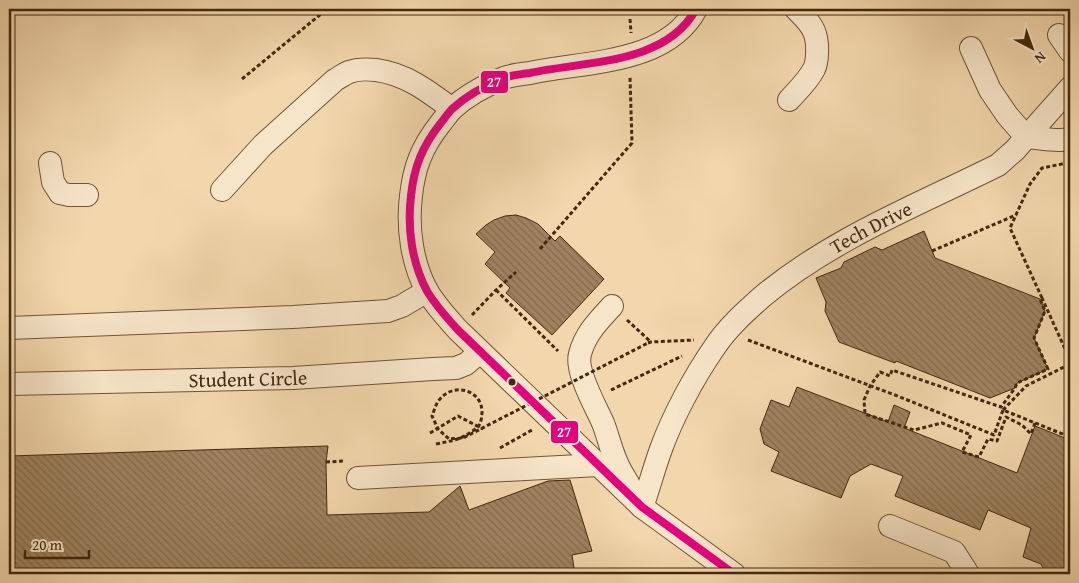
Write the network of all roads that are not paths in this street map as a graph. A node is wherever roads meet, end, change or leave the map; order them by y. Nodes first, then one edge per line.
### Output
1 (696, 9) edge
2 (796, 9) edge
3 (971, 48) dead end
4 (1070, 88) edge
5 (789, 100) dead end
6 (452, 109) junction
7 (1026, 137) junction
8 (1070, 139) edge
9 (50, 163) dead end
10 (222, 190) dead end
11 (87, 196) dead end
12 (427, 291) junction
13 (612, 306) dead end
14 (9, 328) edge
15 (480, 352) junction
16 (9, 384) edge
17 (598, 465) junction
18 (358, 478) dead end
19 (642, 507) junction
20 (890, 526) dead end
21 (726, 572) edge
22 (968, 574) edge

1 - 6 street
2 - 5 street
3 - 7 street
4 - 7 street, Tech Drive
6 - 10 street
6 - 12 street
7 - 8 street
7 - 19 street, Tech Drive
9 - 11 street
12 - 14 street
12 - 15 street
13 - 19 street
15 - 16 street, Student Circle
15 - 17 street
17 - 18 street
17 - 19 street
19 - 21 street
20 - 22 street

